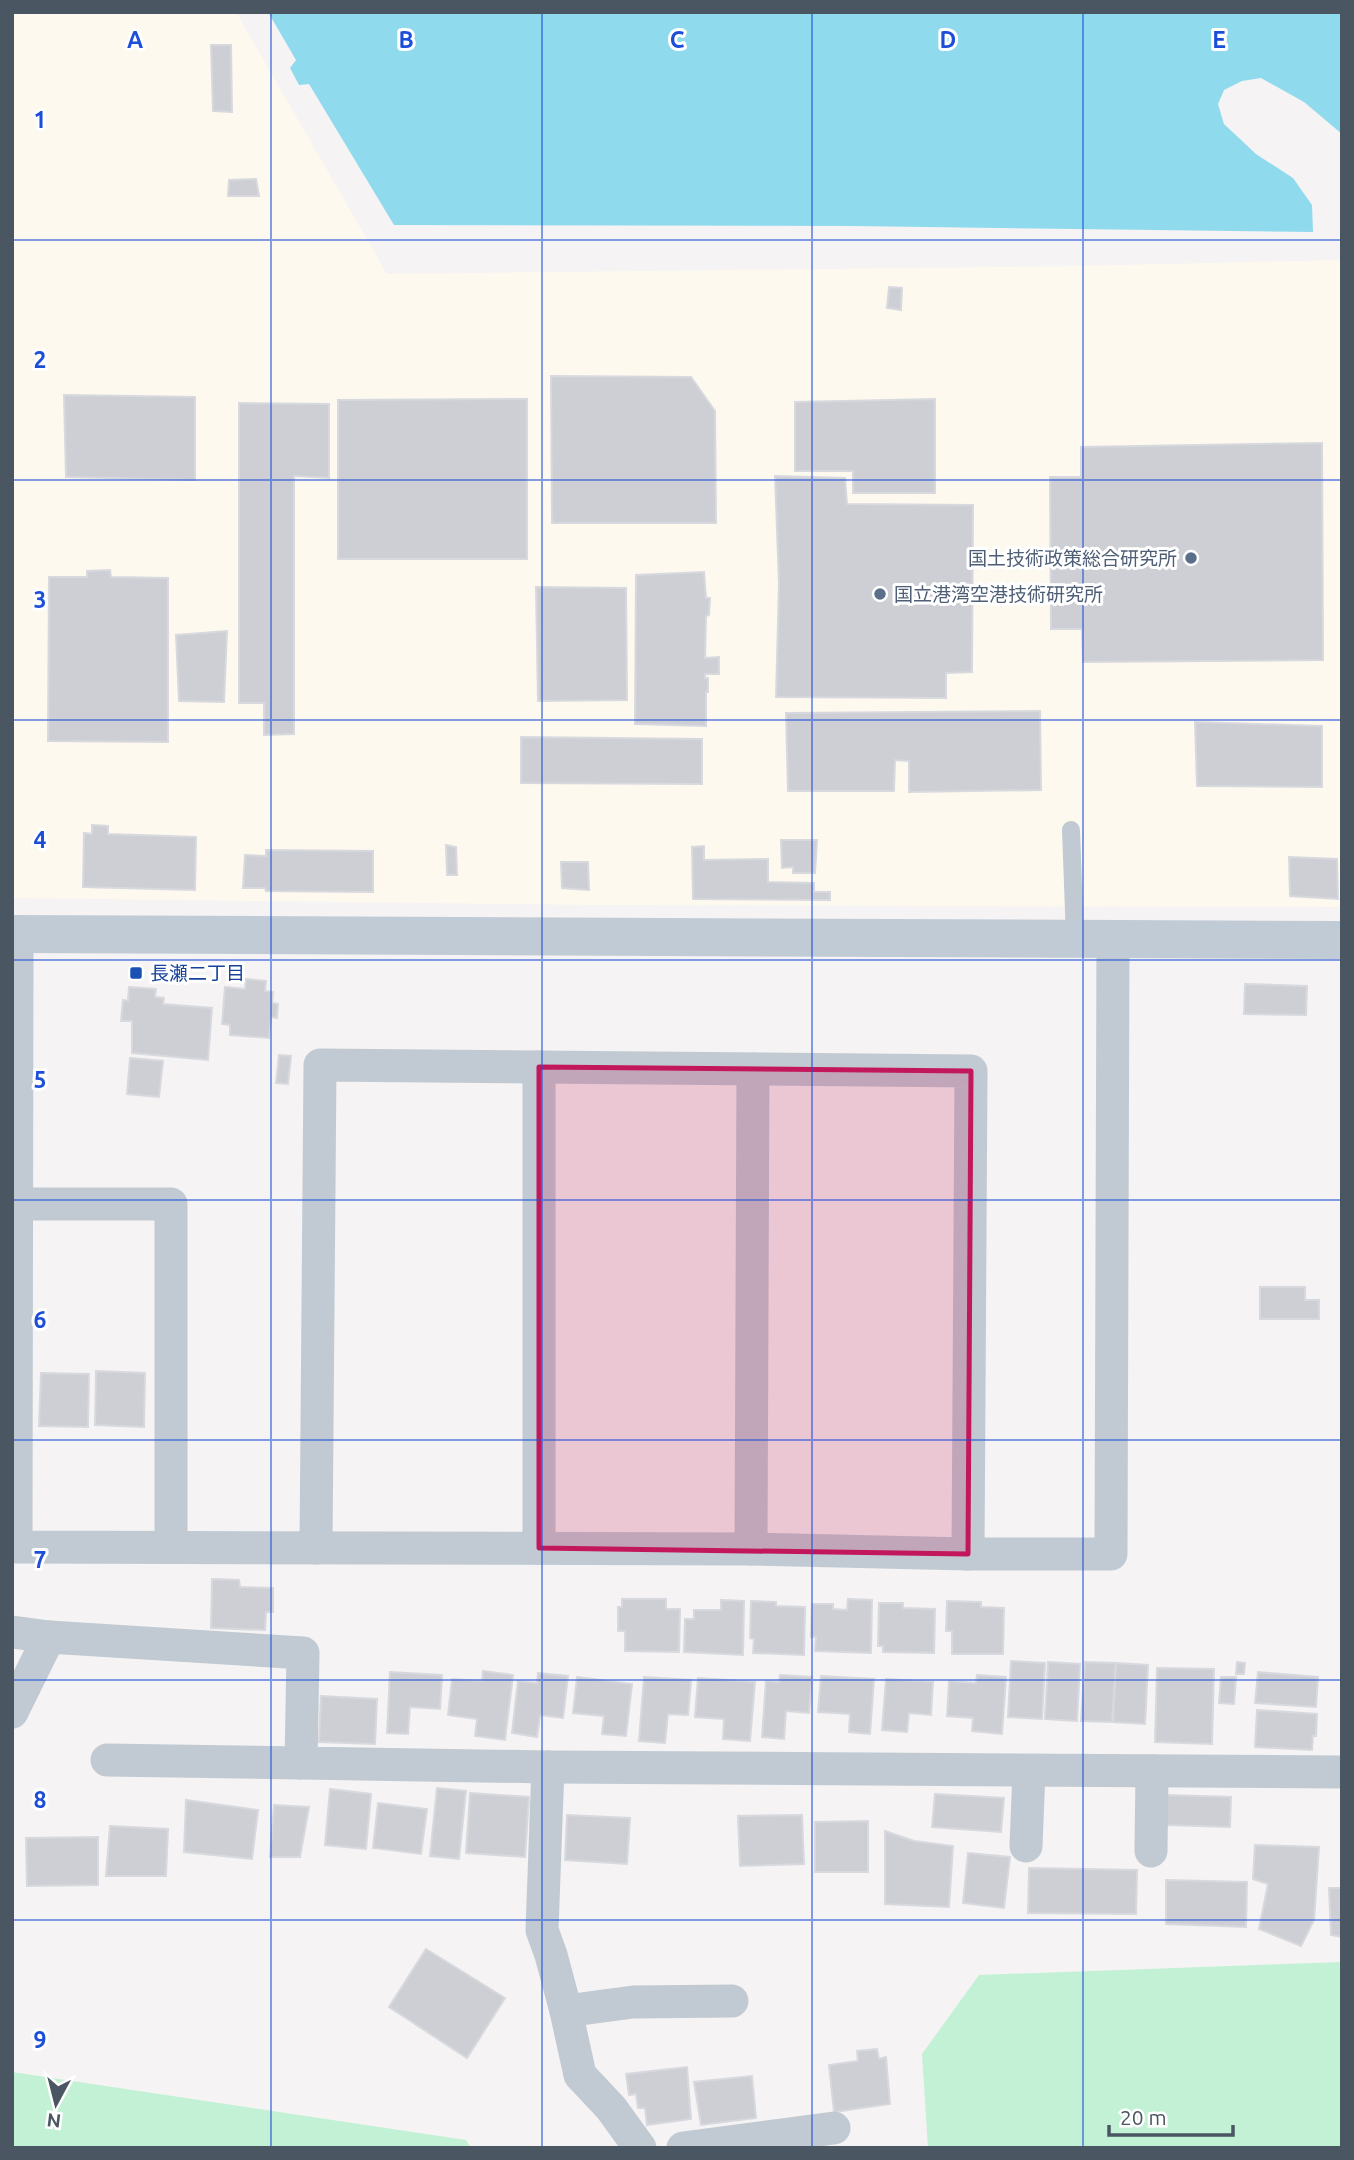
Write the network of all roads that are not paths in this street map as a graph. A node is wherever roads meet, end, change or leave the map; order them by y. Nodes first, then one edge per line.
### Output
1 (1070, 830) dead end
2 (15, 934) edge
3 (1075, 939) junction
4 (1113, 939) junction
5 (1342, 940) edge
6 (539, 1066) junction
7 (753, 1069) junction
8 (16, 1204) junction
9 (171, 1547) junction
10 (316, 1548) junction
11 (539, 1548) junction
12 (751, 1549) junction
13 (968, 1554) junction
14 (12, 1632) edge
15 (49, 1637) junction
16 (12, 1712) edge
17 (107, 1760) dead end
18 (301, 1763) junction
19 (548, 1767) junction
20 (1029, 1771) junction
21 (1152, 1771) junction
22 (1342, 1772) edge
23 (1026, 1846) dead end
24 (1151, 1851) dead end
25 (732, 2001) dead end
26 (566, 2011) junction
27 (834, 2128) dead end
28 (640, 2148) edge
29 (683, 2148) edge

1 - 3 lane
2 - 3 street
2 - 8 street
3 - 4 street
4 - 5 street
4 - 13 street
6 - 7 street
6 - 10 street
6 - 11 street
7 - 12 street
7 - 13 street
8 - 9 street
8 - 9 street
9 - 10 street
10 - 11 street
11 - 12 street
12 - 13 street
14 - 15 street
15 - 16 street
15 - 18 street
17 - 18 street
18 - 19 street
19 - 20 street
19 - 26 street
20 - 21 street
20 - 23 street
21 - 22 street
21 - 24 street
25 - 26 street
26 - 28 street
27 - 29 street

